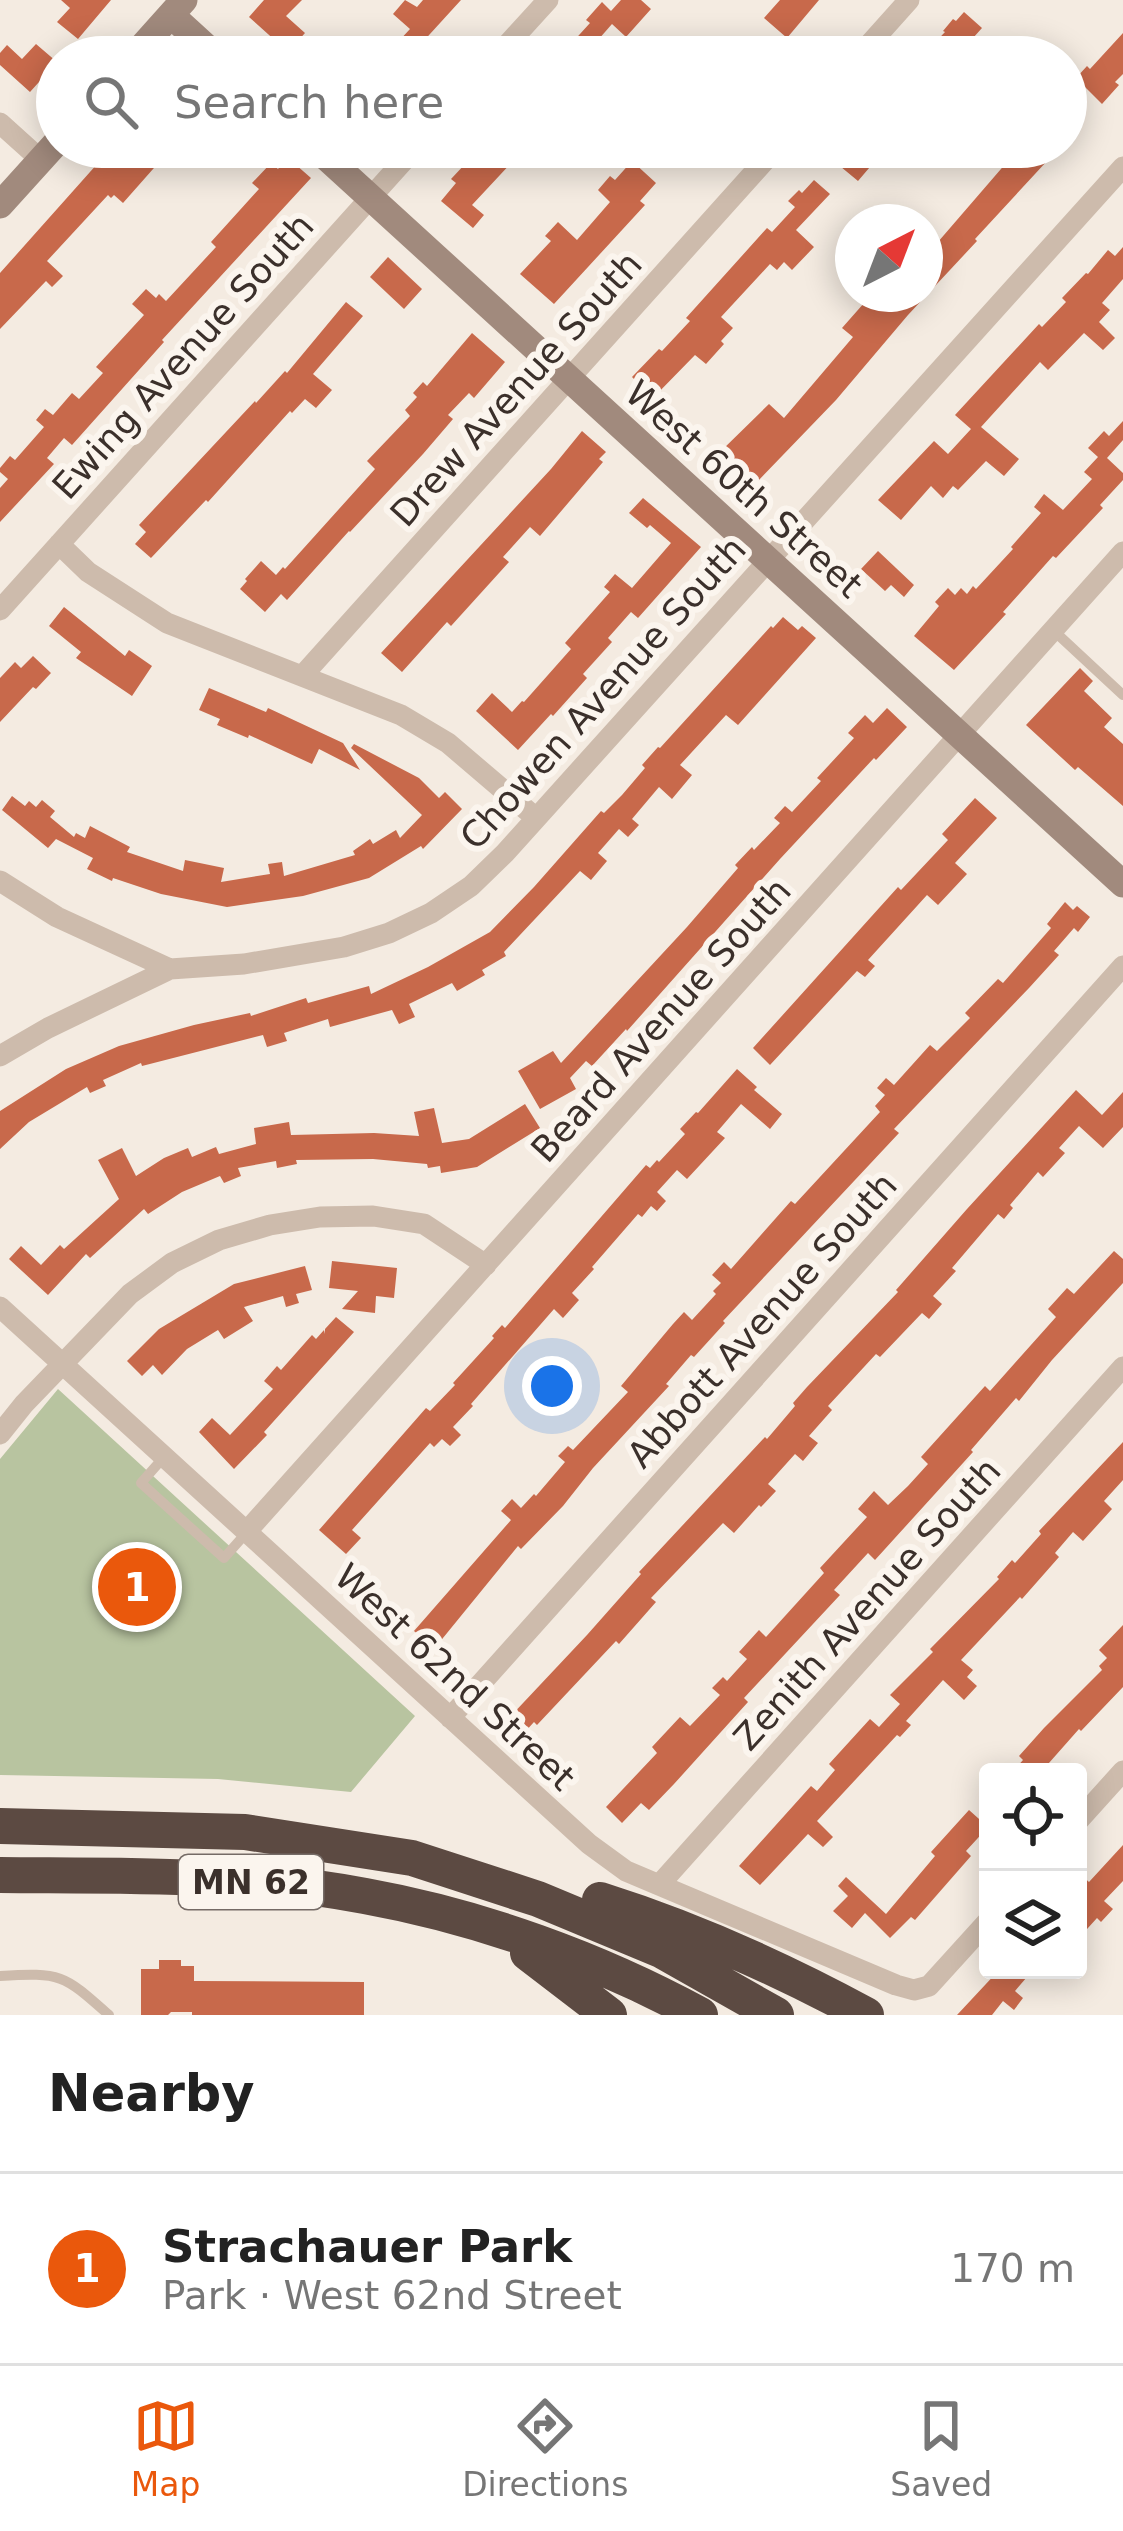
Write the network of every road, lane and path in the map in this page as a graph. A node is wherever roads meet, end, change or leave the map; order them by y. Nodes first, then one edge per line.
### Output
1 (548, 0) edge
2 (909, 0) edge
3 (178, 8) edge
4 (152, 36) edge
5 (200, 36) edge
6 (515, 36) edge
7 (877, 36) edge
8 (0, 123) edge
9 (36, 144) edge
10 (36, 165) edge
11 (1123, 166) edge
12 (338, 168) edge
13 (397, 168) edge
14 (758, 168) edge
15 (370, 197) junction
16 (0, 205) edge
17 (569, 379) junction
18 (59, 544) junction
19 (1123, 552) edge
20 (768, 561) junction
21 (0, 610) edge
22 (1053, 630) junction
23 (303, 675) junction
24 (1123, 695) edge
25 (961, 735) junction
26 (536, 818) junction
27 (0, 881) edge
28 (1123, 884) edge
29 (1123, 966) edge
30 (170, 969) junction
31 (0, 1056) edge
32 (485, 1265) junction
33 (0, 1307) edge
34 (62, 1364) junction
35 (1123, 1367) edge
36 (0, 1434) edge
37 (164, 1457) junction
38 (248, 1530) junction
39 (450, 1718) junction
40 (1123, 1771) edge
41 (1087, 1811) edge
42 (0, 1826) edge
43 (412, 1858) junction
44 (0, 1875) edge
45 (660, 1884) junction
46 (496, 1930) junction
47 (979, 1931) edge
48 (0, 1976) edge
49 (109, 2015) edge
50 (610, 2015) edge
51 (700, 2015) edge
52 (776, 2015) edge
53 (866, 2015) edge

1 - 6 street
2 - 7 street
3 - 4 street
3 - 5 street
8 - 9 street
10 - 16 street
11 - 20 street, Chowen Avenue South
12 - 15 street, West 60th Street
13 - 15 street, Ewing Avenue South
14 - 17 street, Drew Avenue South
15 - 17 street, West 60th Street
15 - 18 street, Ewing Avenue South
17 - 20 street, West 60th Street
17 - 23 street, Drew Avenue South
18 - 21 street, Ewing Avenue South
18 - 23 street
19 - 22 street, Beard Avenue South
20 - 25 street, West 60th Street
20 - 26 street, Chowen Avenue South
22 - 24 lane
22 - 25 street, Beard Avenue South
23 - 26 street
25 - 28 street, West 60th Street
25 - 32 street, Beard Avenue South
26 - 30 street, Chowen Avenue South
27 - 30 street
29 - 39 street, Abbott Avenue South
30 - 31 street, Chowen Avenue South
32 - 34 street
32 - 38 street, Beard Avenue South
33 - 34 street, West 62nd Street
34 - 36 street
34 - 37 street, West 62nd Street
35 - 45 street, Zenith Avenue South
37 - 38 street, West 62nd Street
37 - 38 lane
38 - 39 street, West 62nd Street
39 - 45 street, West 62nd Street
40 - 41 street
42 - 43 highway, MN 62
43 - 52 highway, MN 62
43 - 53 highway
44 - 46 highway, MN 62
45 - 47 street, West 62nd Street
46 - 50 highway
46 - 51 highway, MN 62
48 - 49 lane

